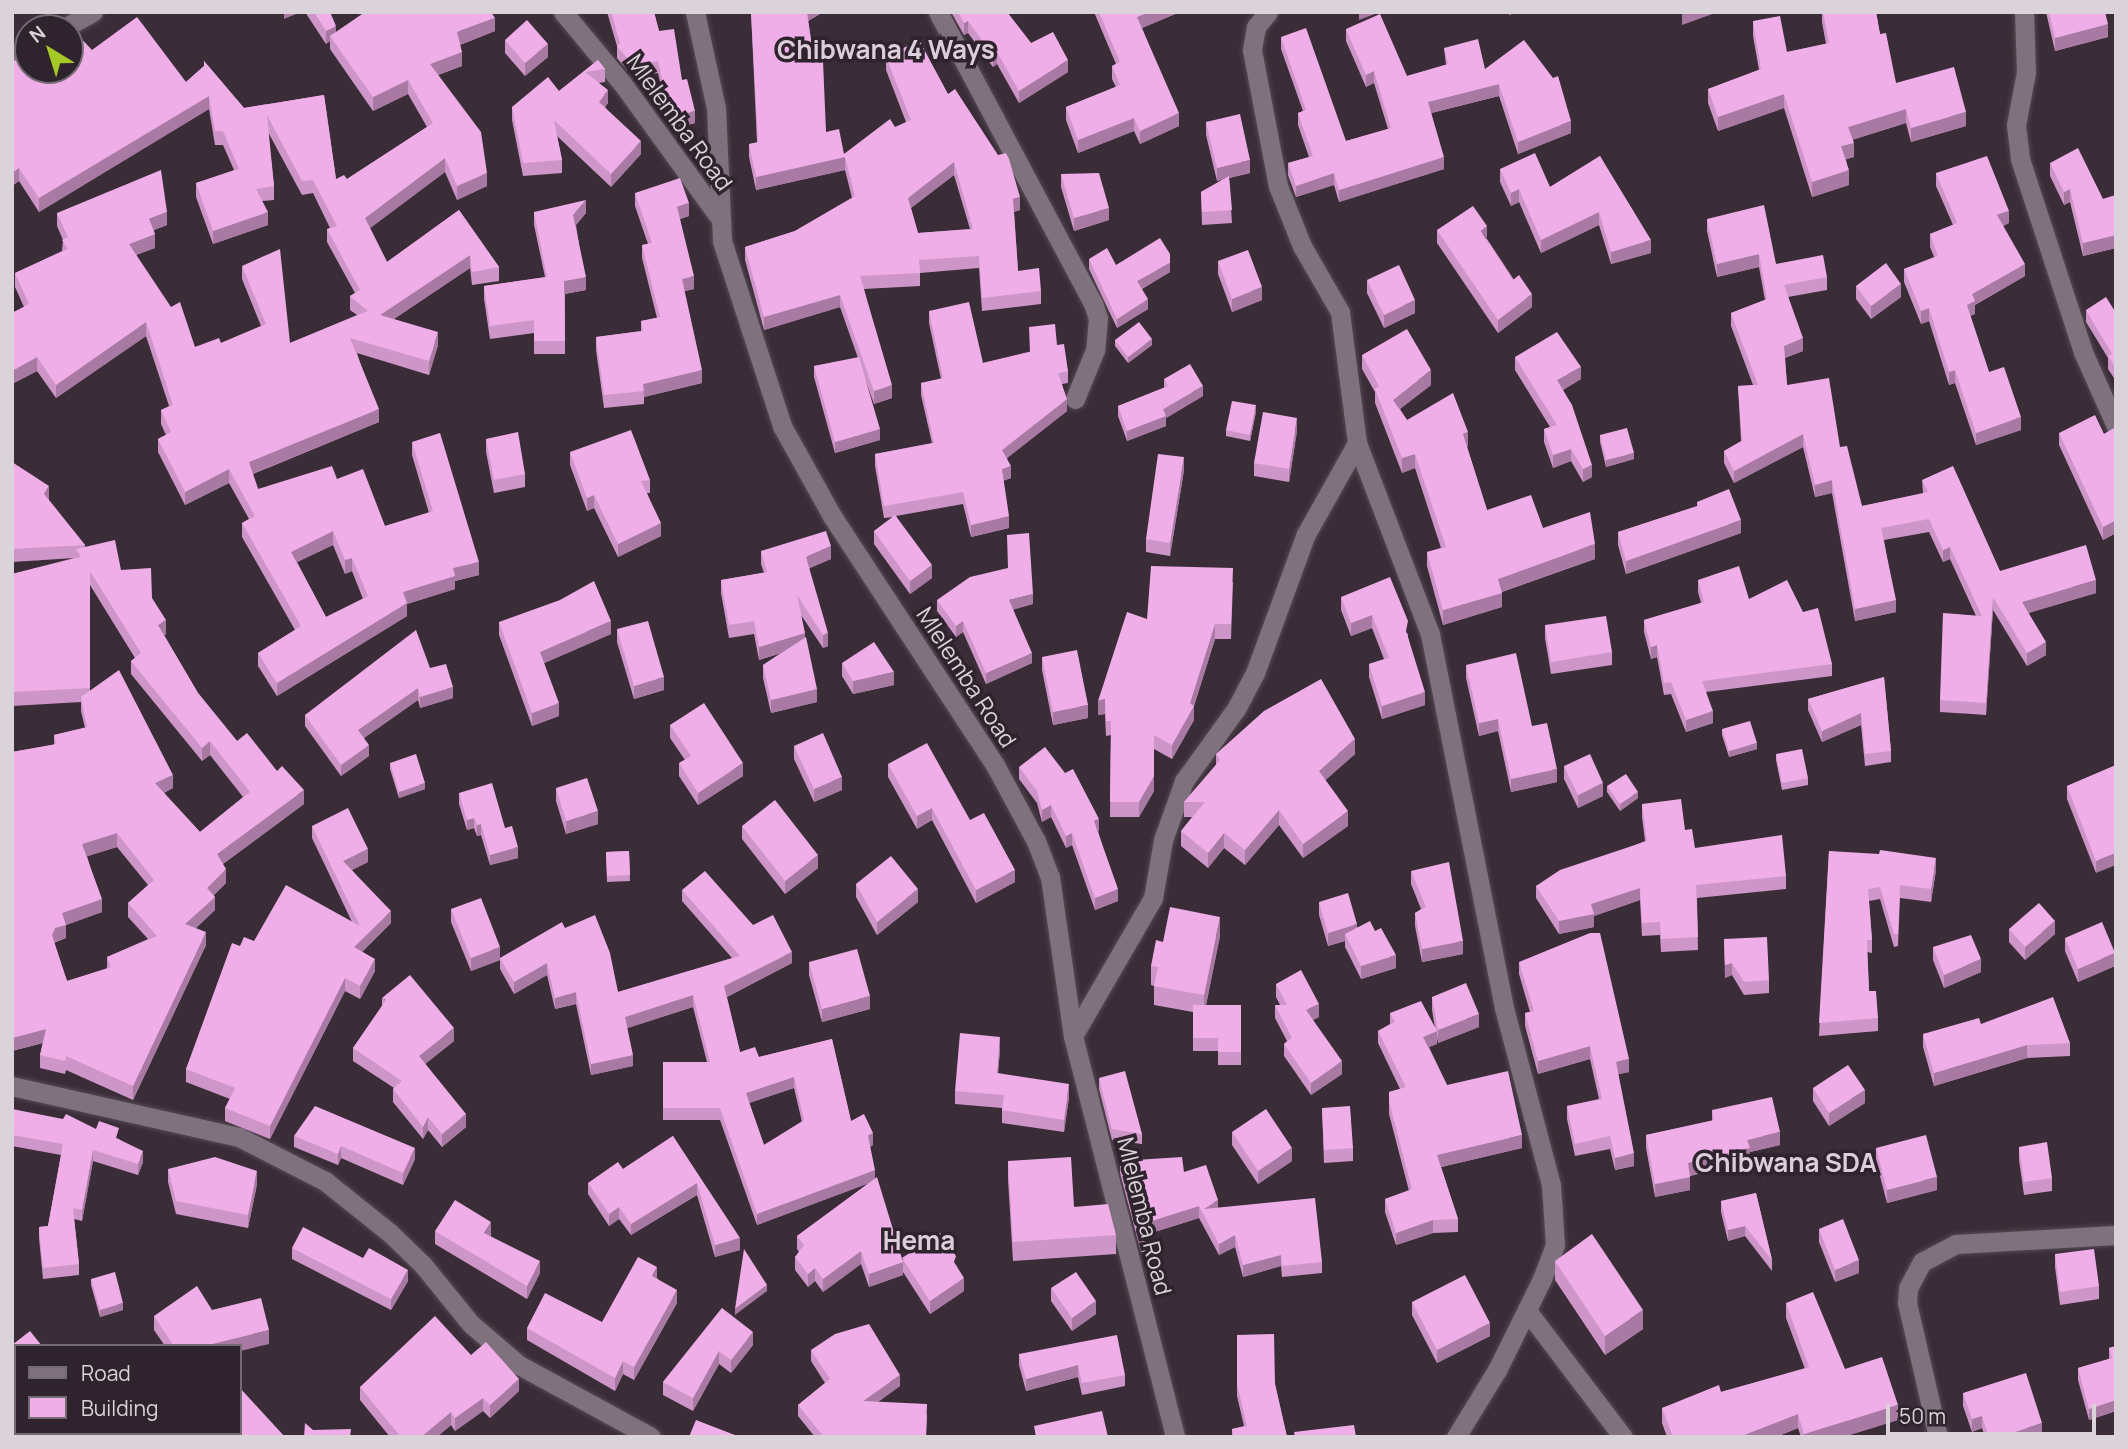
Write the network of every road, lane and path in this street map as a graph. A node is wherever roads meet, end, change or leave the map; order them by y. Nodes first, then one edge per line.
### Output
1 (563, 12) edge
2 (695, 12) edge
3 (938, 12) edge
4 (1268, 12) edge
5 (2024, 12) edge
6 (718, 214) junction
7 (1075, 398) dead end
8 (2116, 426) edge
9 (1357, 443) junction
10 (1073, 1036) junction
11 (12, 1086) edge
12 (2116, 1235) edge
13 (1528, 1312) junction
14 (651, 1437) edge
15 (1175, 1437) edge
16 (1456, 1437) edge
17 (1623, 1437) edge
18 (1938, 1437) edge

1 - 6 street, Mlelemba Road
2 - 6 street
3 - 7 street
4 - 9 street
5 - 8 street
6 - 10 street, Mlelemba Road
9 - 10 street
9 - 13 street
10 - 15 street, Mlelemba Road
11 - 14 street
12 - 18 street
13 - 16 street
13 - 17 street

